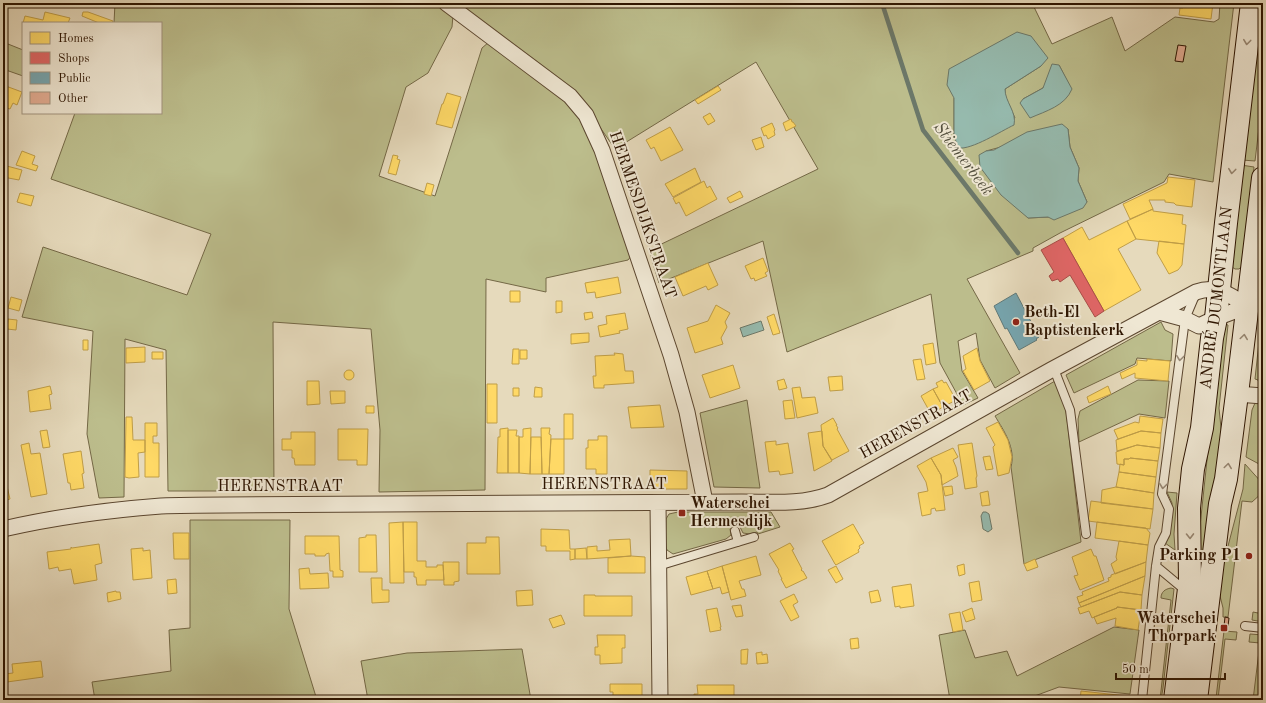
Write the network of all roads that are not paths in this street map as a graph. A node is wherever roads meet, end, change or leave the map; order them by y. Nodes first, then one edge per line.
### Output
1 (446, 3) edge
2 (1252, 3) edge
3 (1263, 186) edge
4 (1219, 290) junction
5 (1196, 292) junction
6 (1248, 306) junction
7 (1159, 312) junction
8 (1216, 318) junction
9 (1185, 319) junction
10 (1054, 369) junction
11 (1237, 394) junction
12 (1263, 396) edge
13 (705, 502) junction
14 (658, 503) junction
15 (3, 529) edge
16 (735, 531) dead end
17 (1086, 534) dead end
18 (754, 537) dead end
19 (738, 542) junction
20 (658, 566) junction
21 (1156, 566) junction
22 (1188, 592) junction
23 (1245, 626) dead end
24 (1263, 628) edge
25 (660, 700) edge
26 (1142, 700) edge
27 (1175, 700) edge
28 (1196, 700) edge

1 - 13 street, HERMESDIJKSTRAAT
2 -> 4 main road, ANDRÉ DUMONTLAAN
3 - 6 main road, ANDRÉ DUMONTLAAN
4 - 5 street, HERENSTRAAT
4 - 6 street
4 - 8 main road, ANDRÉ DUMONTLAAN
5 - 7 street, HERENSTRAAT
5 - 9 lane, ANDRÉ DUMONTLAAN
6 - 8 street
11 -> 6 main road, ANDRÉ DUMONTLAAN
7 - 9 street
7 - 10 street, HERENSTRAAT
8 - 9 street
8 -> 22 main road, ANDRÉ DUMONTLAAN
9 -> 21 lane, ANDRÉ DUMONTLAAN
10 - 13 street, HERENSTRAAT
10 - 17 lane
11 - 12 street
28 -> 11 main road, ANDRÉ DUMONTLAAN
13 - 14 street, HERENSTRAAT
14 - 15 street, HERENSTRAAT
14 - 20 street
16 - 19 lane
18 - 19 lane
19 - 20 lane
20 - 25 street
21 - 22 lane
21 - 26 lane, ANDRÉ DUMONTLAAN
22 - 27 main road, ANDRÉ DUMONTLAAN
23 - 24 lane

